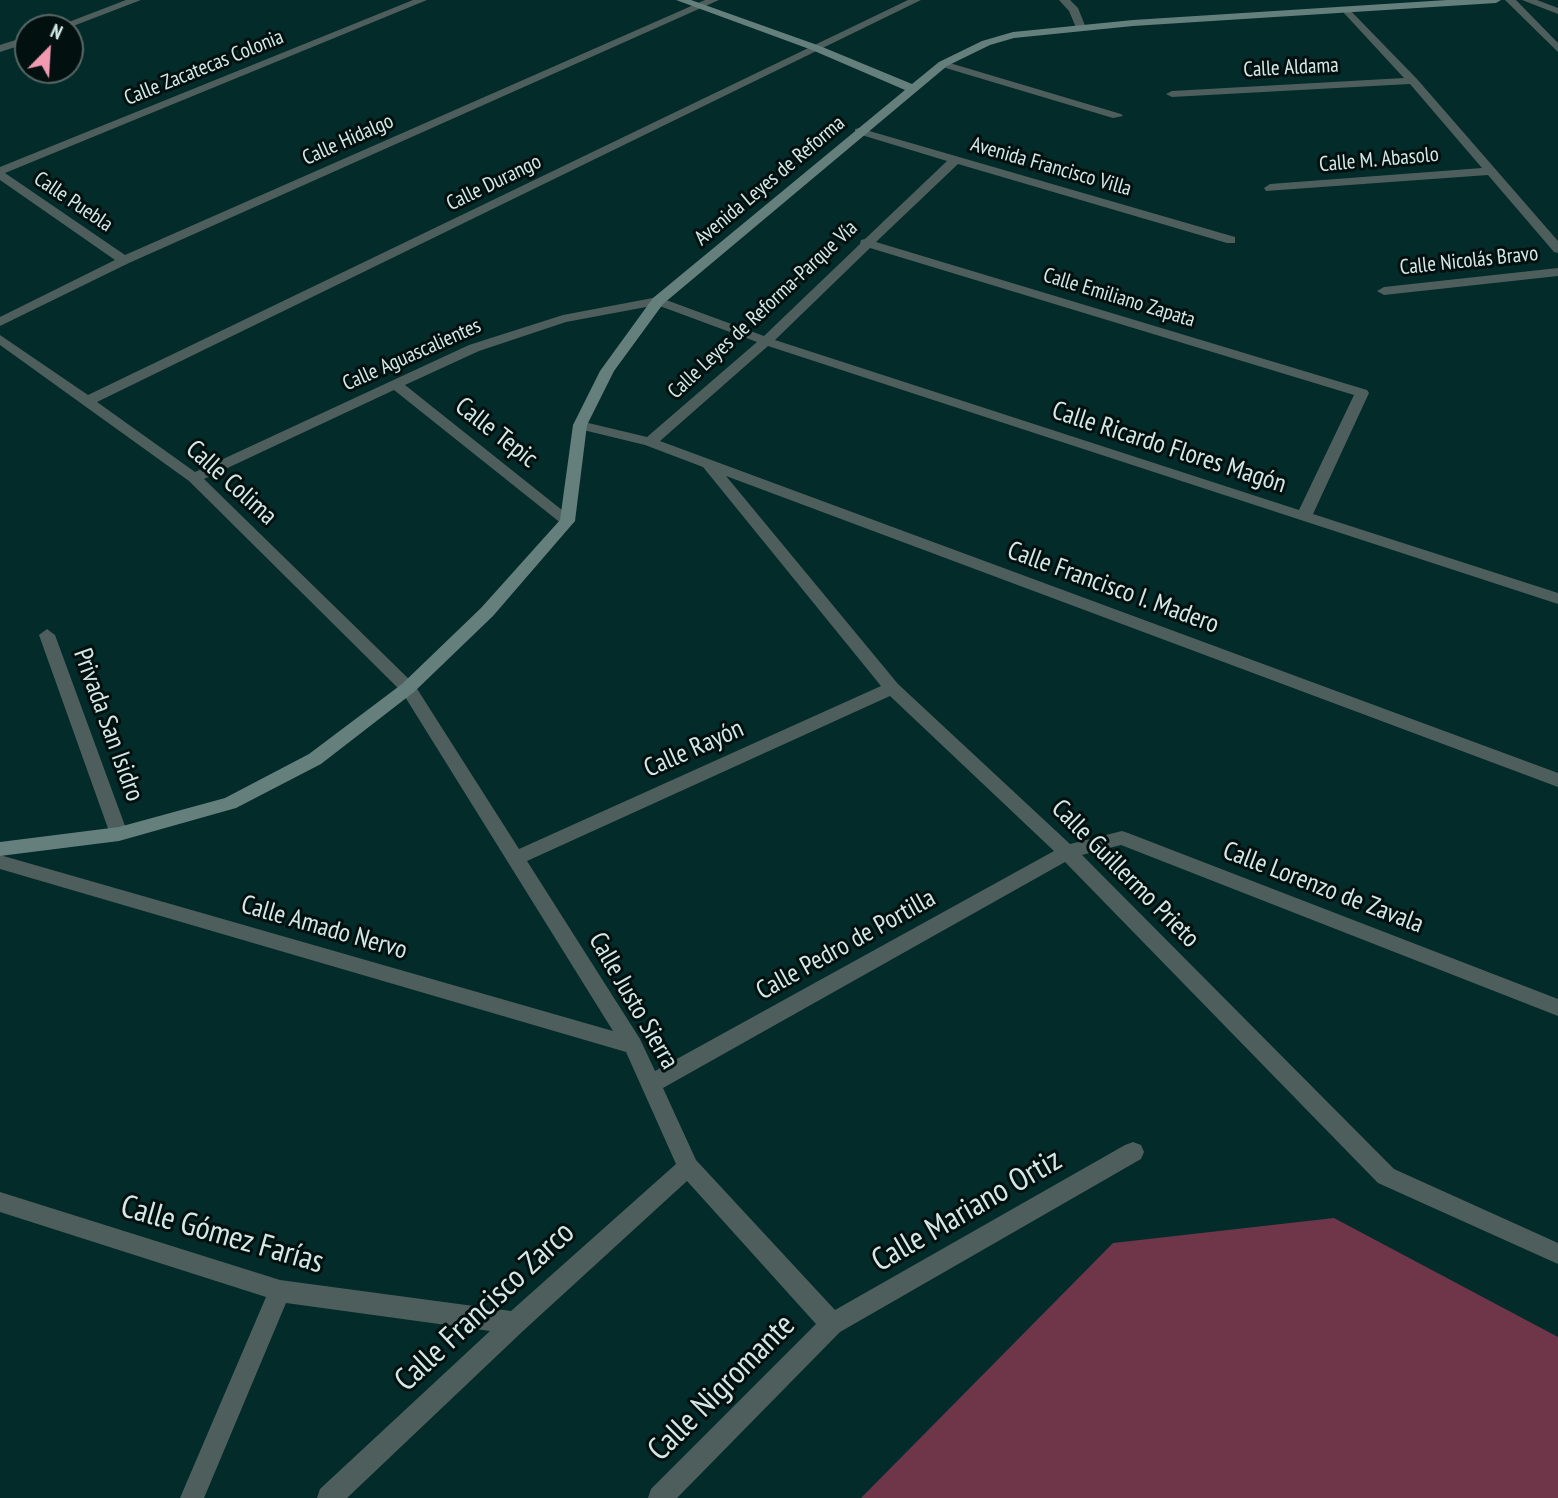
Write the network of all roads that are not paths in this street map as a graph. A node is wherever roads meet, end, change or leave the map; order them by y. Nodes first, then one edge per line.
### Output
1 (136, 0) edge
2 (422, 0) edge
3 (681, 0) edge
4 (714, 0) edge
5 (916, 0) edge
6 (1064, 0) edge
7 (1496, 0) edge
8 (1510, 0) edge
9 (1527, 0) edge
10 (698, 7) junction
11 (1347, 10) junction
12 (1558, 11) edge
13 (84, 19) edge
14 (1081, 28) junction
15 (816, 48) junction
16 (1558, 49) edge
17 (943, 64) junction
18 (1413, 81) junction
19 (911, 88) junction
20 (1172, 94) dead end
21 (1117, 116) dead end
22 (859, 131) junction
23 (956, 159) junction
24 (1491, 171) junction
25 (0, 173) edge
26 (1269, 188) dead end
27 (1231, 240) dead end
28 (865, 243) junction
29 (1558, 248) edge
30 (124, 260) junction
31 (1558, 272) edge
32 (1384, 291) dead end
33 (658, 301) junction
34 (0, 322) edge
35 (0, 339) edge
36 (766, 341) junction
37 (395, 384) junction
38 (89, 400) junction
39 (580, 425) junction
40 (650, 442) junction
41 (708, 463) junction
42 (194, 478) junction
43 (1303, 518) junction
44 (567, 520) junction
45 (1558, 599) edge
46 (47, 635) dead end
47 (408, 688) junction
48 (892, 688) junction
49 (1558, 780) edge
50 (119, 834) junction
51 (0, 849) edge
52 (1067, 852) junction
53 (517, 858) junction
54 (0, 862) edge
55 (1558, 1008) edge
56 (633, 1045) junction
57 (651, 1084) junction
58 (1133, 1152) dead end
59 (688, 1167) junction
60 (0, 1202) edge
61 (1558, 1254) edge
62 (280, 1292) junction
63 (515, 1323) junction
64 (832, 1324) junction
65 (192, 1498) edge
66 (329, 1498) edge
67 (660, 1498) edge

1 - 13 street
2 - 25 street, Calle Zacatecas Colonia
3 - 10 street
4 - 10 street, Calle Hidalgo
5 - 15 street, Calle Durango
6 - 14 street
7 - 11 street, Avenida Leyes de Reforma
8 - 16 street
9 - 12 street
10 - 15 street
10 - 30 street, Calle Hidalgo
11 - 14 street, Avenida Leyes de Reforma
11 - 18 street
14 - 17 street, Avenida Leyes de Reforma
15 - 19 street
15 - 38 street, Calle Durango
17 - 19 street, Avenida Leyes de Reforma
17 - 21 street
18 - 20 street, Calle Aldama
18 - 24 street
19 - 22 street, Avenida Leyes de Reforma
22 - 23 street, Avenida Francisco Villa
22 - 33 street, Avenida Leyes de Reforma
23 - 27 street, Avenida Francisco Villa
23 - 28 street, Calle Leyes de Reforma-Parque Vía
24 - 26 street, Calle M. Abasolo
24 - 29 street
25 - 30 street, Calle Puebla
28 - 36 street, Calle Leyes de Reforma-Parque Vía
28 - 43 street, Calle Emiliano Zapata
30 - 34 street, Calle Hidalgo
31 - 32 street, Calle Nicolás Bravo
33 - 36 street, Calle Ricardo Flores Magón
33 - 37 street, Calle Aguascalientes
33 - 39 street, Avenida Leyes de Reforma
35 - 38 street, Calle Colima
36 - 40 street, Calle Leyes de Reforma-Parque Vía
36 - 43 street, Calle Ricardo Flores Magón
37 - 42 street, Calle Aguascalientes
37 - 44 street, Calle Tepic
38 - 42 street, Calle Colima
39 - 40 street
39 - 44 street, Avenida Leyes de Reforma
40 - 41 street, Calle Francisco I. Madero
41 - 48 street, Calle Guillermo Prieto
41 - 49 street, Calle Francisco I. Madero
42 - 47 street, Calle Colima
43 - 45 street, Calle Ricardo Flores Magón
44 - 47 street
46 - 50 street, Privada San Isidro
47 - 50 street
47 - 53 street, Calle Justo Sierra
48 - 52 street, Calle Guillermo Prieto
48 - 53 street, Calle Rayón
50 - 51 street
52 - 55 street, Calle Lorenzo de Zavala
52 - 57 street, Calle Pedro de Portilla
52 - 61 street, Calle Guillermo Prieto
53 - 56 street, Calle Justo Sierra
54 - 56 street, Calle Amado Nervo
56 - 57 street, Calle Justo Sierra
57 - 59 street, Calle Justo Sierra
58 - 64 street, Calle Mariano Ortiz
59 - 63 street, Calle Francisco Zarco
59 - 64 street, Calle Justo Sierra
60 - 62 street, Calle Gómez Farías
62 - 63 street, Calle Gómez Farías
62 - 65 street
63 - 66 street, Calle Francisco Zarco
64 - 67 street, Calle Nigromante

